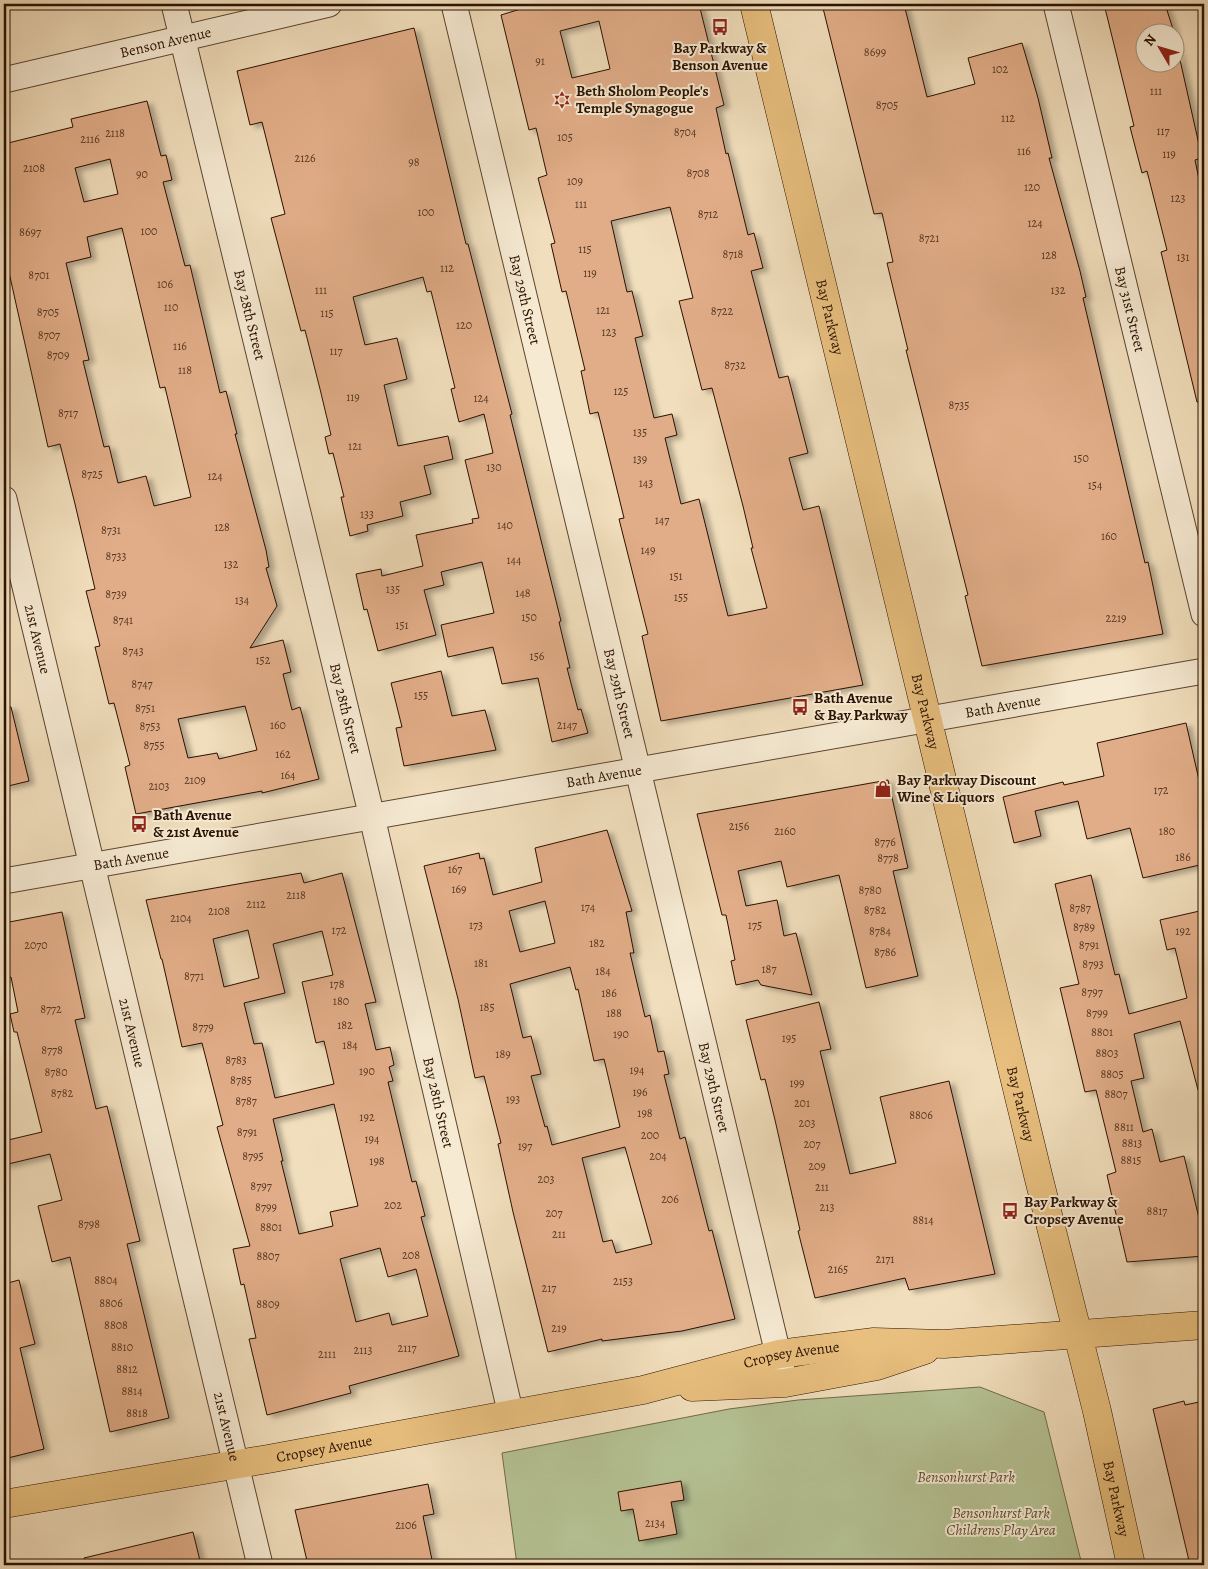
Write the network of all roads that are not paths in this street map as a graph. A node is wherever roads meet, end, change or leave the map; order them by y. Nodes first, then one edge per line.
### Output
1 (174, 4) edge
2 (329, 4) edge
3 (454, 4) edge
4 (754, 4) edge
5 (1056, 4) edge
6 (183, 39) junction
7 (4, 80) edge
8 (4, 500) edge
9 (1204, 614) edge
10 (1204, 671) edge
11 (927, 718) junction
12 (639, 769) junction
13 (372, 817) junction
14 (94, 866) junction
15 (4, 882) edge
16 (1204, 1325) edge
17 (1078, 1333) junction
18 (944, 1344) junction
19 (779, 1354) junction
20 (785, 1383) junction
21 (643, 1390) junction
22 (511, 1415) junction
23 (236, 1464) junction
24 (4, 1504) edge
25 (260, 1565) edge
26 (1131, 1565) edge

1 - 6 street, Bay 28th Street
2 - 6 street, Benson Avenue
3 - 12 street, Bay 29th Street
4 - 11 main road, Bay Parkway
5 - 9 street, Bay 31st Street
6 - 7 street, Benson Avenue
6 - 13 street, Bay 28th Street
8 - 14 street, 21st Avenue
10 - 11 street, Bath Avenue
11 - 12 street, Bath Avenue
11 - 17 main road, Bay Parkway
12 - 13 street, Bath Avenue
12 - 19 street, Bay 29th Street
13 - 14 street, Bath Avenue
13 - 22 street, Bay 28th Street
14 - 15 street, Bath Avenue
14 - 23 street, 21st Avenue
16 - 17 main road, Cropsey Avenue
17 - 18 main road, Cropsey Avenue
17 - 26 main road, Bay Parkway
18 - 19 main road, Cropsey Avenue
18 - 20 main road, Cropsey Avenue
19 - 20 street, Bay 29th Street
19 - 21 main road, Cropsey Avenue
20 - 21 main road, Cropsey Avenue
21 - 22 main road, Cropsey Avenue
22 - 23 main road, Cropsey Avenue
23 - 24 main road, Cropsey Avenue
23 - 25 street, 21st Avenue

